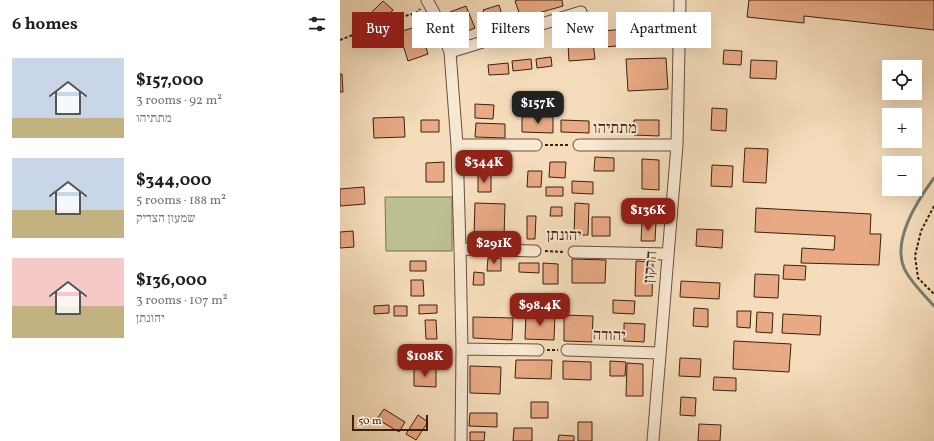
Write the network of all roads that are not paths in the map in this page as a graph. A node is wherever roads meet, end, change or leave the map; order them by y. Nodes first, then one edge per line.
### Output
1 (680, 0) edge
2 (427, 1) edge
3 (552, 21) edge
4 (450, 52) junction
5 (677, 144) junction
6 (457, 145) junction
7 (536, 145) road end
8 (579, 145) road end
9 (460, 249) junction
10 (535, 251) road end
11 (574, 252) road end
12 (668, 254) junction
13 (462, 349) junction
14 (538, 350) road end
15 (567, 350) road end
16 (659, 354) junction
17 (461, 441) edge
18 (653, 441) edge

1 - 5 street, הרקון
2 - 4 street
3 - 4 street
4 - 6 street
5 - 8 street, מתתיהו
5 - 12 street, הרקון
6 - 7 street
6 - 9 street
9 - 10 street, יהונתן
9 - 13 street
11 - 12 street, יהונתן
12 - 16 street, הרקון
13 - 14 street
13 - 17 street
15 - 16 street, יהודה
16 - 18 street, הרקון

